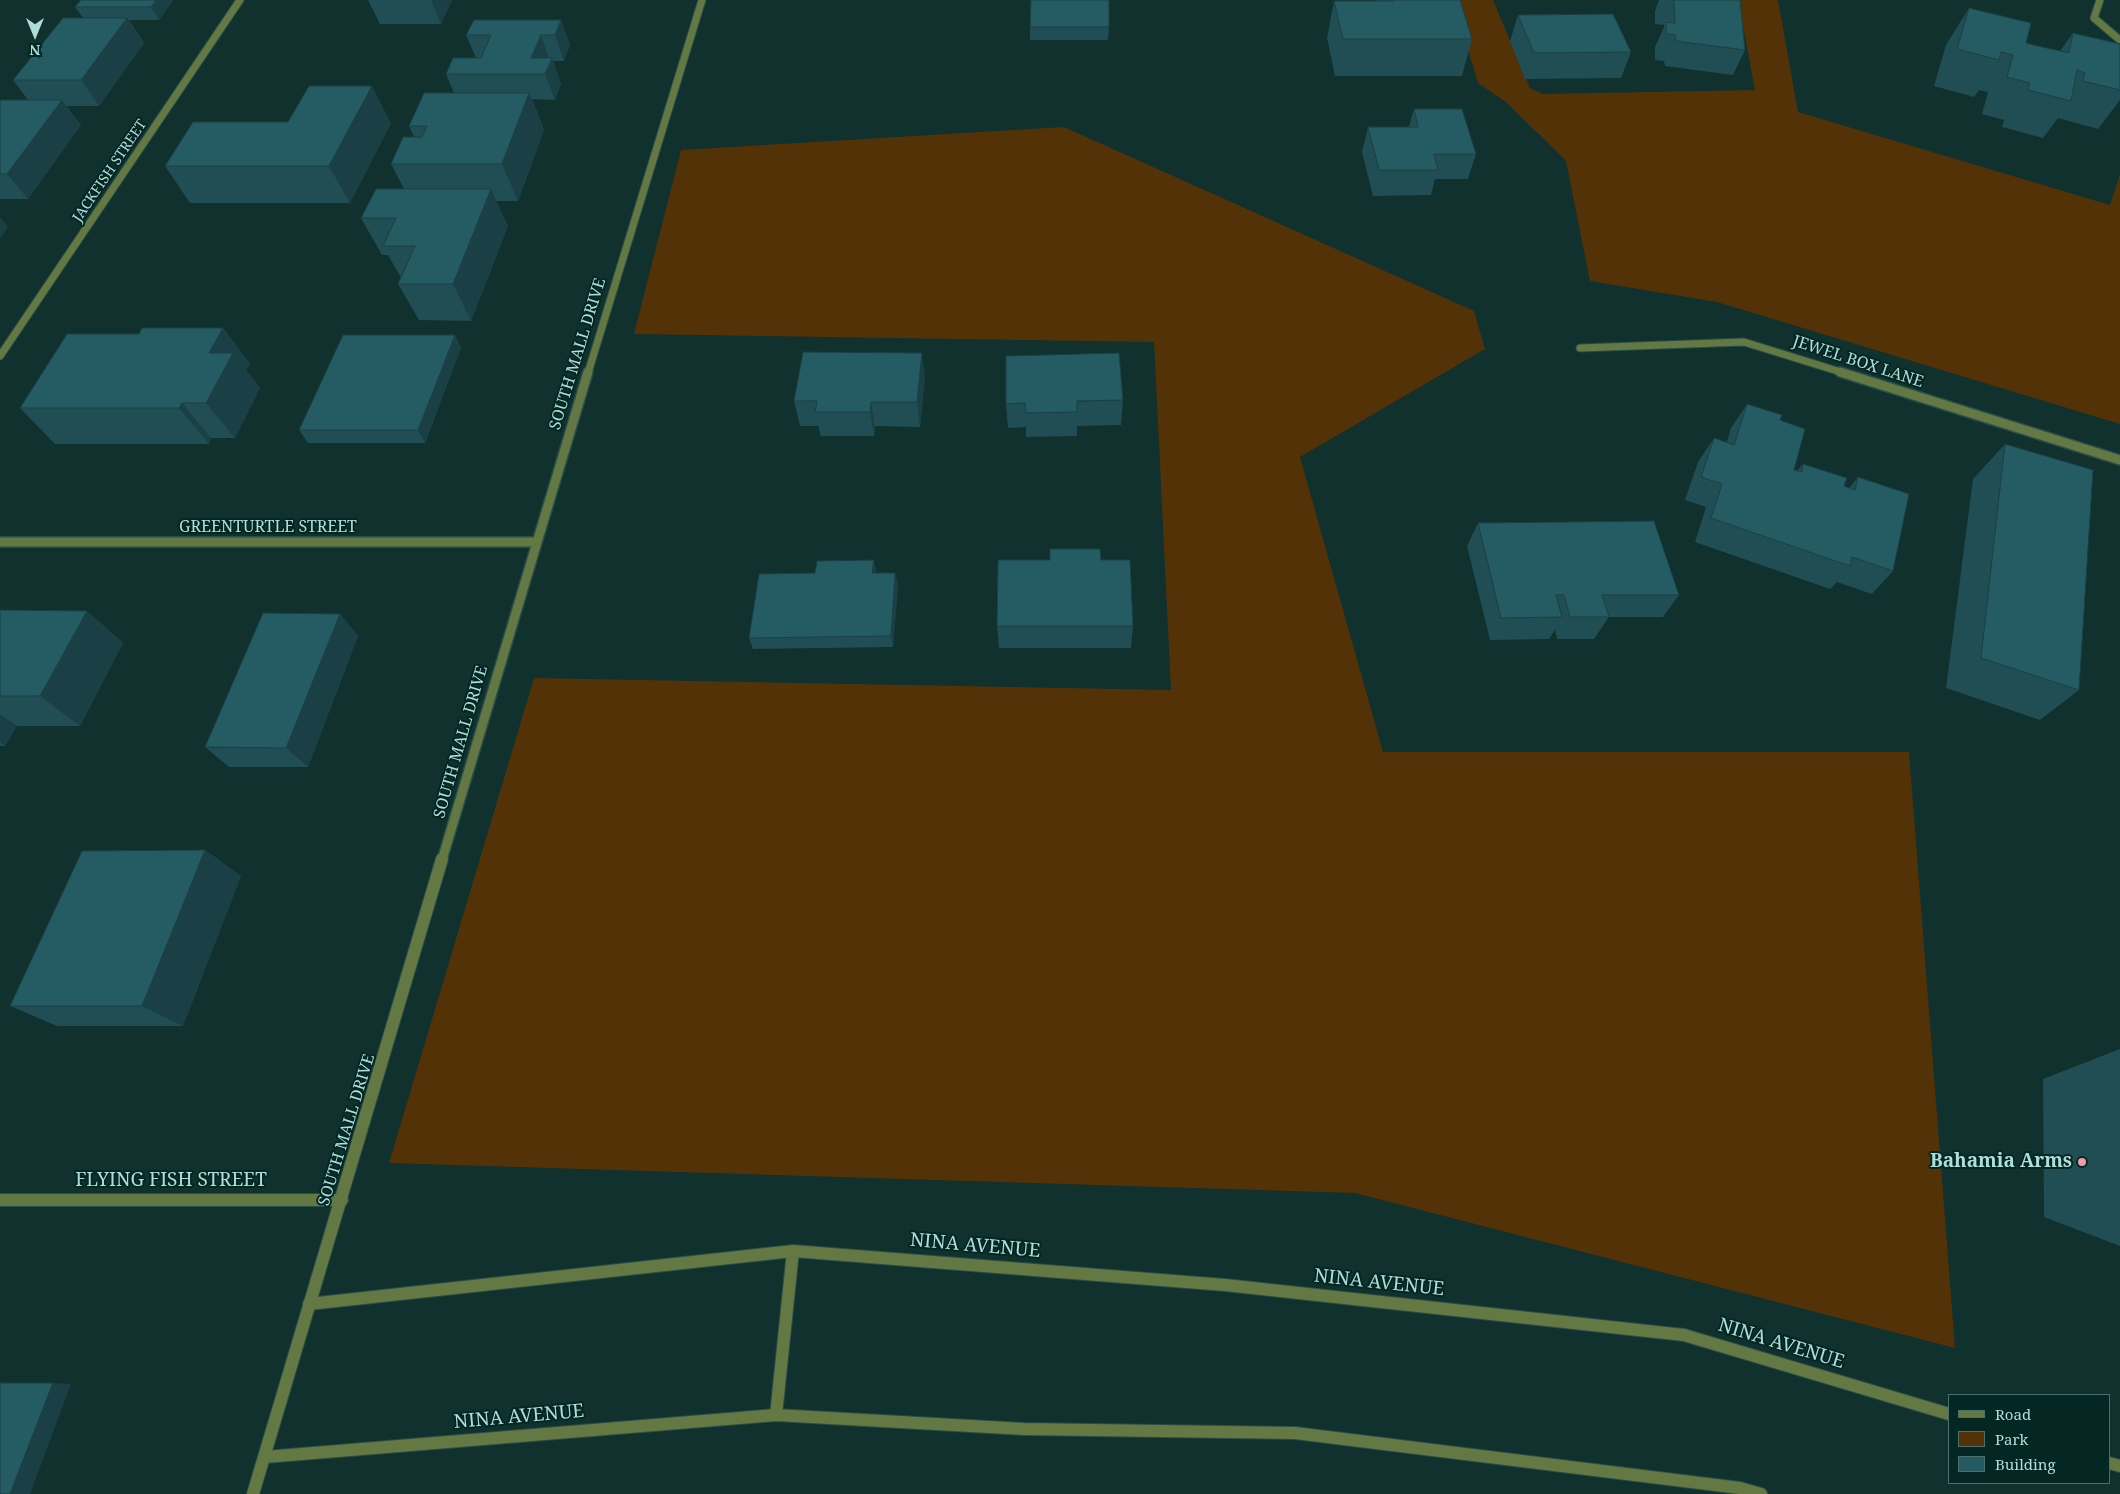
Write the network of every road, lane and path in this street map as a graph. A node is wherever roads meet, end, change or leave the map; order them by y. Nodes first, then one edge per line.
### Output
1 (240, 0) edge
2 (702, 0) edge
3 (2100, 0) edge
4 (2120, 40) edge
5 (1580, 348) dead end
6 (0, 356) edge
7 (2120, 460) edge
8 (0, 542) edge
9 (536, 542) junction
10 (0, 1200) edge
11 (342, 1200) junction
12 (793, 1251) junction
13 (309, 1304) junction
14 (1948, 1414) edge
15 (776, 1415) junction
16 (265, 1457) junction
17 (253, 1494) edge
18 (1760, 1494) edge

1 - 6 street, JACKFISH STREET
2 - 9 street, SOUTH MALL DRIVE
3 - 4 street
5 - 7 street, JEWEL BOX LANE
8 - 9 street, GREENTURTLE STREET
9 - 11 street, SOUTH MALL DRIVE
10 - 11 street, FLYING FISH STREET
11 - 13 street, SOUTH MALL DRIVE
12 - 13 street, NINA AVENUE
12 - 14 street, NINA AVENUE
12 - 15 street
13 - 16 street, SOUTH MALL DRIVE
15 - 16 street, NINA AVENUE
15 - 18 street, NINA AVENUE
16 - 17 street, SOUTH MALL DRIVE

